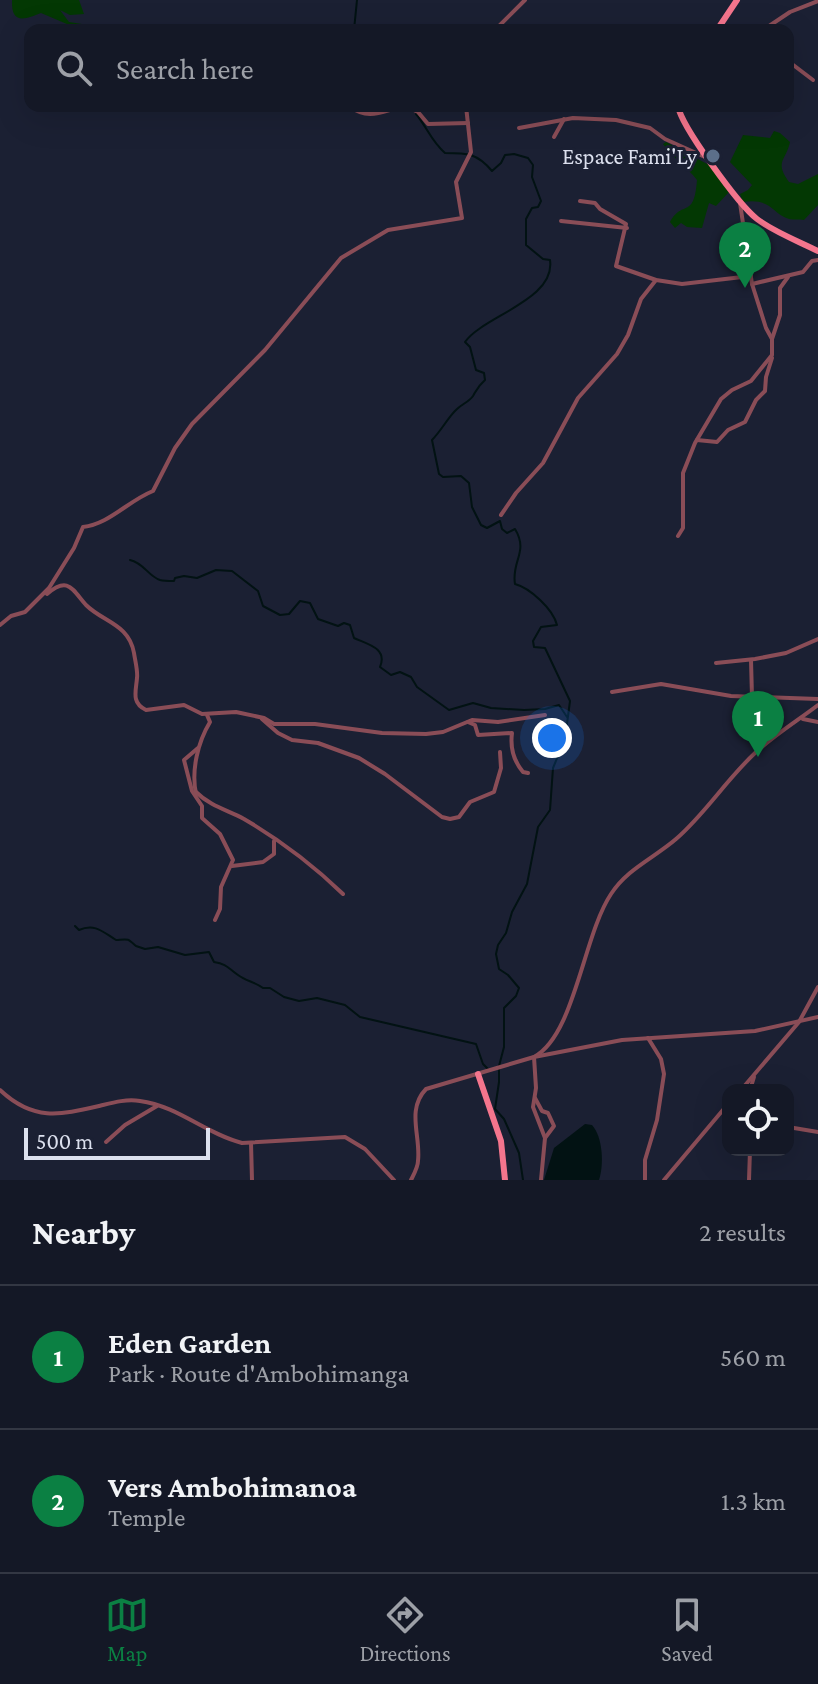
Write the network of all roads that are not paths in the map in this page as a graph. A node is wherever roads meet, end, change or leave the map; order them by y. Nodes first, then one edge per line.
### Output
1 (525, 0) edge
2 (737, 0) edge
3 (818, 1) edge
4 (501, 24) edge
5 (723, 24) edge
6 (773, 24) edge
7 (794, 66) edge
8 (813, 80) dead end
9 (358, 112) edge
10 (385, 112) edge
11 (418, 112) edge
12 (467, 112) edge
13 (680, 112) edge
14 (564, 119) junction
15 (468, 123) junction
16 (519, 128) dead end
17 (554, 137) dead end
18 (710, 160) junction
19 (580, 201) dead end
20 (740, 203) junction
21 (561, 221) dead end
22 (627, 228) junction
23 (818, 251) edge
24 (818, 260) edge
25 (791, 275) junction
26 (751, 276) junction
27 (656, 280) junction
28 (752, 284) junction
29 (772, 339) junction
30 (772, 358) dead end
31 (697, 440) junction
32 (501, 515) dead end
33 (678, 536) dead end
34 (41, 596) junction
35 (0, 625) edge
36 (818, 639) edge
37 (751, 660) junction
38 (716, 663) dead end
39 (612, 692) dead end
40 (752, 697) junction
41 (818, 702) edge
42 (221, 713) junction
43 (205, 714) junction
44 (545, 715) dead end
45 (261, 717) junction
46 (803, 719) dead end
47 (210, 722) junction
48 (468, 722) junction
49 (818, 722) edge
50 (198, 748) junction
51 (500, 752) dead end
52 (528, 773) dead end
53 (196, 792) junction
54 (198, 799) junction
55 (274, 840) junction
56 (230, 866) junction
57 (343, 894) dead end
58 (215, 920) dead end
59 (818, 987) edge
60 (818, 1017) edge
61 (799, 1022) junction
62 (648, 1038) junction
63 (534, 1057) junction
64 (755, 1074) junction
65 (477, 1075) junction
66 (746, 1084) edge
67 (752, 1084) edge
68 (0, 1090) edge
69 (535, 1098) junction
70 (157, 1106) junction
71 (722, 1111) edge
72 (794, 1128) edge
73 (818, 1132) edge
74 (545, 1138) junction
75 (106, 1142) dead end
76 (251, 1143) junction
77 (750, 1156) edge
78 (252, 1180) edge
79 (394, 1180) edge
80 (411, 1180) edge
81 (504, 1180) edge
82 (541, 1180) edge
83 (645, 1180) edge
84 (664, 1180) edge
85 (749, 1180) edge

1 - 4 street
2 - 5 main road
3 - 6 street
7 - 8 street
9 - 10 street
11 - 15 street
12 - 15 street
13 - 18 main road
14 - 16 street
14 - 17 street
14 - 18 street
15 - 34 street
18 - 20 main road
19 - 22 street
20 - 23 main road
20 - 26 street
21 - 22 street
22 - 27 street
24 - 25 street
25 - 28 street
25 - 29 street
26 - 27 street
26 - 28 street
27 - 32 street
28 - 29 street
29 - 31 street
30 - 31 street
31 - 33 street
34 - 35 street
34 - 43 street
36 - 37 street
37 - 38 street
37 - 40 street
39 - 40 street
40 - 41 street
41 - 63 street
42 - 43 street
42 - 45 street
42 - 47 street
43 - 47 street
44 - 48 street
45 - 48 street
45 - 51 street
46 - 49 street
47 - 50 street
48 - 52 street
50 - 53 street
50 - 54 street
53 - 54 street
53 - 55 street
54 - 56 street
55 - 56 street
55 - 57 street
56 - 58 street
59 - 61 street
60 - 61 street
61 - 62 street
61 - 64 street
62 - 63 street
62 - 83 street
63 - 65 street
63 - 69 street
64 - 66 street
64 - 67 street
65 - 80 street
65 - 81 main road
68 - 70 street
69 - 74 street
69 - 74 street
70 - 75 street
70 - 76 street
71 - 84 street
72 - 73 street
74 - 82 street
76 - 78 street
76 - 79 street
77 - 85 street

